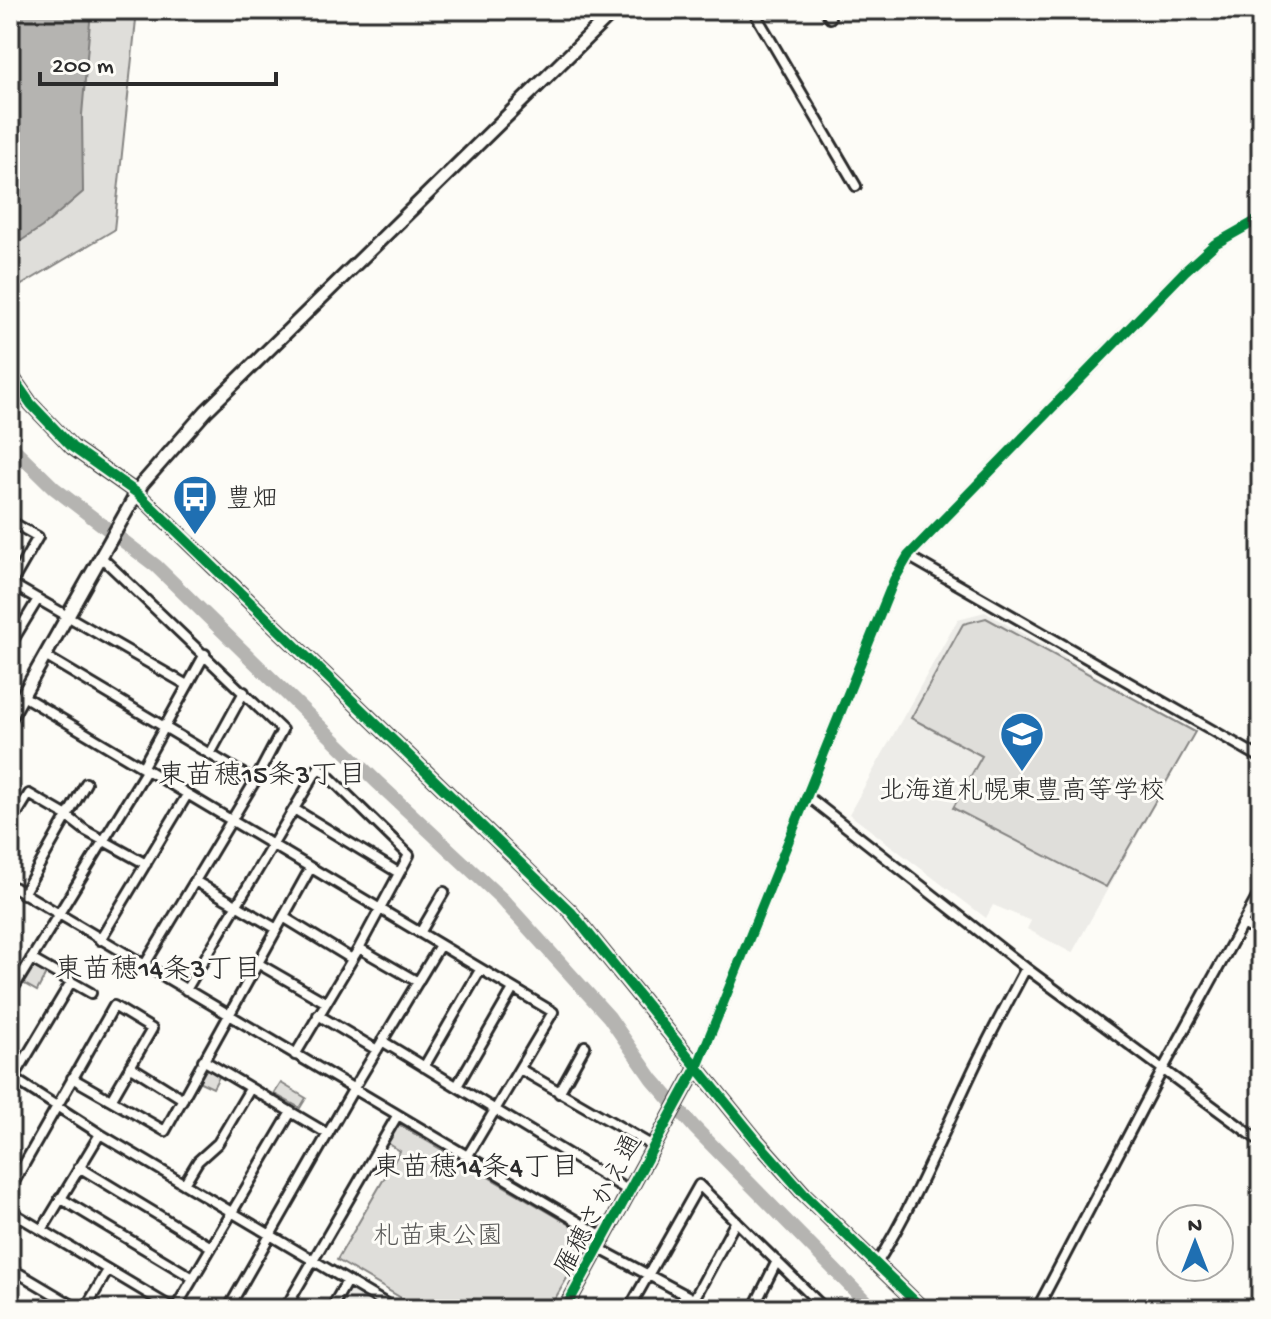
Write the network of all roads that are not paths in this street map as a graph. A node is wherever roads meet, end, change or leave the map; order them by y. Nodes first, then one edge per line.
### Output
1 (615, 10) edge
2 (753, 10) edge
3 (856, 186) dead end
4 (1261, 218) edge
5 (10, 374) edge
6 (137, 493) junction
7 (10, 521) edge
8 (103, 552) junction
9 (908, 556) junction
10 (11, 584) edge
11 (38, 599) junction
12 (68, 615) junction
13 (10, 641) edge
14 (205, 654) junction
15 (45, 656) junction
16 (187, 685) junction
17 (244, 692) junction
18 (18, 693) junction
19 (10, 718) edge
20 (163, 727) junction
21 (210, 754) junction
22 (1261, 758) edge
23 (144, 769) junction
24 (255, 781) junction
25 (86, 783) dead end
26 (187, 795) junction
27 (807, 796) junction
28 (294, 809) junction
29 (67, 816) junction
30 (231, 821) junction
31 (10, 825) edge
32 (102, 840) junction
33 (272, 845) junction
34 (146, 864) junction
35 (310, 869) junction
36 (399, 873) junction
37 (195, 881) junction
38 (10, 885) edge
39 (1261, 890) edge
40 (444, 892) dead end
41 (23, 894) junction
42 (236, 907) junction
43 (379, 909) junction
44 (60, 914) junction
45 (285, 918) junction
46 (1243, 924) junction
47 (277, 929) junction
48 (420, 933) junction
49 (1261, 934) edge
50 (100, 940) junction
51 (440, 945) junction
52 (359, 948) junction
53 (31, 959) junction
54 (352, 959) junction
55 (259, 964) junction
56 (144, 966) junction
57 (1026, 968) junction
58 (480, 970) junction
59 (71, 982) junction
60 (418, 982) junction
61 (513, 989) junction
62 (186, 990) junction
63 (91, 993) dead end
64 (10, 994) edge
65 (325, 1002) junction
66 (318, 1015) junction
67 (230, 1016) junction
68 (380, 1046) junction
69 (585, 1046) dead end
70 (295, 1055) junction
71 (203, 1060) junction
72 (698, 1065) junction
73 (130, 1066) junction
74 (424, 1067) junction
75 (520, 1069) junction
76 (1163, 1069) junction
77 (13, 1078) edge
78 (72, 1078) junction
79 (457, 1086) junction
80 (354, 1088) junction
81 (250, 1089) junction
82 (10, 1091) edge
83 (559, 1093) junction
84 (183, 1099) junction
85 (111, 1100) junction
86 (58, 1106) junction
87 (496, 1111) junction
88 (291, 1112) junction
89 (397, 1116) junction
90 (100, 1134) junction
91 (328, 1134) junction
92 (1261, 1142) edge
93 (653, 1146) junction
94 (467, 1157) junction
95 (79, 1167) junction
96 (184, 1184) junction
97 (10, 1189) edge
98 (629, 1191) junction
99 (60, 1198) junction
100 (10, 1211) edge
101 (231, 1212) junction
102 (736, 1221) junction
103 (42, 1230) junction
104 (270, 1236) junction
105 (601, 1242) junction
106 (211, 1247) junction
107 (313, 1261) junction
108 (777, 1261) junction
109 (876, 1265) junction
110 (10, 1268) edge
111 (108, 1270) junction
112 (648, 1274) junction
113 (193, 1278) junction
114 (347, 1281) junction
115 (694, 1299) junction
116 (79, 1309) edge
117 (85, 1309) edge
118 (175, 1309) edge
119 (228, 1309) edge
120 (285, 1309) edge
121 (331, 1309) edge
122 (395, 1309) edge
123 (565, 1309) edge
124 (629, 1309) edge
125 (712, 1309) edge
126 (753, 1309) edge
127 (825, 1309) edge
128 (923, 1309) edge
129 (1037, 1309) edge

1 - 6 street
2 - 3 street
4 - 9 street
5 - 6 street
6 - 8 street
6 - 72 street
7 - 10 street
8 - 12 street
8 - 14 street
9 - 22 street
9 - 27 street
10 - 11 street
11 - 12 street
11 - 13 street
12 - 15 street
12 - 16 street
14 - 16 street
14 - 17 street
15 - 18 street
15 - 20 street
16 - 20 street
17 - 21 street
17 - 24 street
18 - 19 street
18 - 23 street
20 - 21 street
20 - 23 street
21 - 24 street
23 - 26 street
23 - 32 street
24 - 30 street
25 - 29 street
26 - 30 street
26 - 34 street
27 - 57 street
27 - 72 street
28 - 33 street
28 - 36 street
28 - 36 street
29 - 31 street
29 - 32 street
29 - 41 street
30 - 33 street
30 - 37 street
32 - 34 street
32 - 44 street
33 - 35 street
33 - 42 street
34 - 50 street
35 - 43 street
35 - 45 street
36 - 43 street
37 - 42 street
37 - 56 street
38 - 41 street
39 - 46 street
40 - 48 street
41 - 44 street
42 - 47 street
42 - 62 street
43 - 48 street
43 - 52 street
44 - 50 street
44 - 53 street
45 - 47 street
45 - 54 street
46 - 49 street
46 - 76 street
47 - 55 street
48 - 51 street
50 - 56 street
51 - 58 street
51 - 60 street
52 - 54 street
52 - 60 street
53 - 59 street
53 - 64 street
54 - 65 street
55 - 65 street
55 - 67 street
56 - 62 street
57 - 76 street
57 - 109 street
58 - 61 street
58 - 74 street
59 - 63 street
59 - 77 street
60 - 68 street
61 - 75 street
61 - 79 street
62 - 67 street
65 - 66 street
66 - 68 street
66 - 70 street
67 - 70 street
67 - 71 street
68 - 74 street
68 - 80 street
69 - 83 street
70 - 80 street
71 - 81 street
71 - 84 street
72 - 93 street, 雁穂さかえ通
72 - 109 street
73 - 78 street
73 - 84 street
73 - 85 street
74 - 79 street
75 - 83 street
75 - 87 street
76 - 92 street
76 - 129 street
77 - 82 street
77 - 86 street
78 - 85 street
78 - 86 street
79 - 87 street
80 - 89 street
80 - 91 street
81 - 88 street
81 - 96 street
83 - 93 street
84 - 85 street
86 - 90 street
86 - 97 street
87 - 94 street
87 - 98 street
88 - 91 street
88 - 101 street
89 - 94 street
89 - 107 street
90 - 95 street
90 - 96 street
91 - 104 street
93 - 98 street, 雁穂さかえ通
94 - 105 street
95 - 99 street
95 - 106 street
96 - 101 street
98 - 105 street, 雁穂さかえ通
99 - 103 street
99 - 113 street
100 - 103 street
101 - 104 street
101 - 106 street
102 - 108 street
102 - 112 street
102 - 115 street
103 - 111 street
104 - 107 street
104 - 119 street
105 - 112 street
105 - 123 street, 雁穂さかえ通
106 - 113 street
107 - 114 street
107 - 120 street
108 - 126 street
108 - 127 street
109 - 128 street
110 - 116 street
111 - 117 street
111 - 118 street
112 - 115 street
112 - 124 street
113 - 118 street
114 - 121 street
114 - 122 street
115 - 125 street

